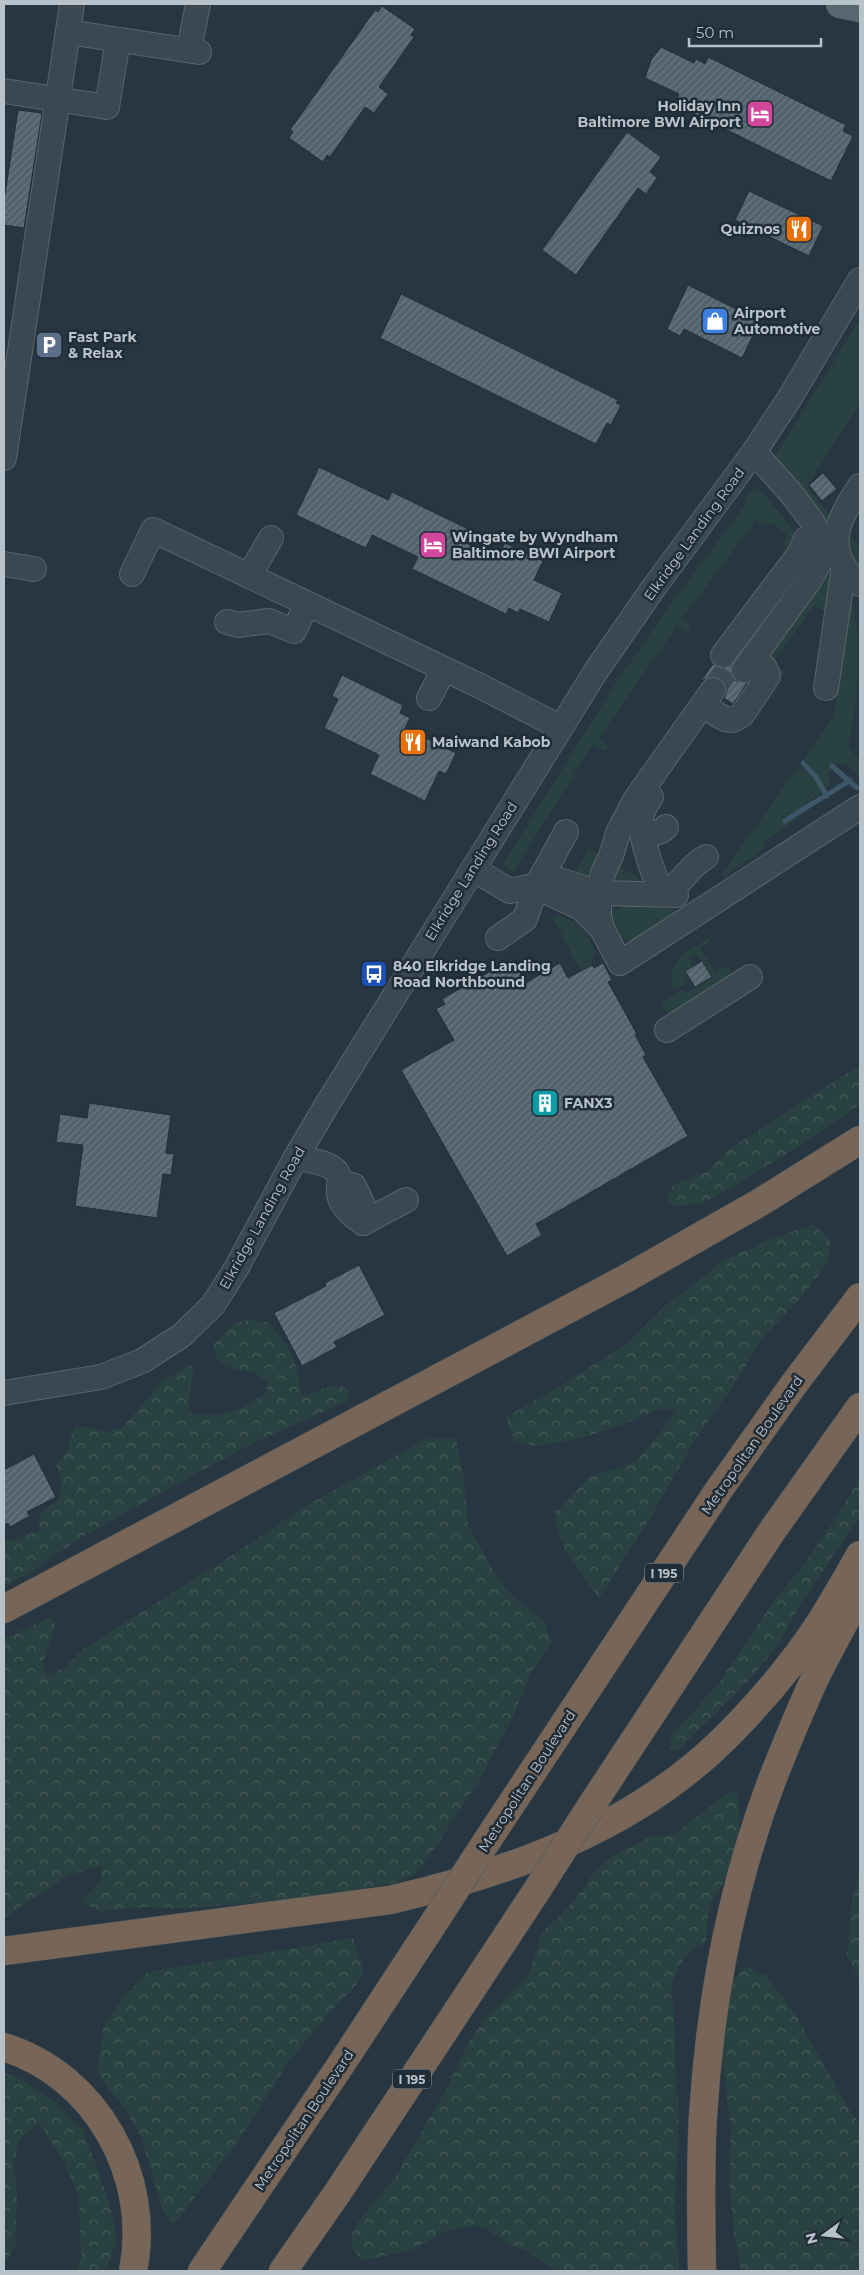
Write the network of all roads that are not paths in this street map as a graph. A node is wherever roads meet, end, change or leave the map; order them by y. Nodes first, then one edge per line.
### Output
1 (72, 4) edge
2 (198, 4) edge
3 (68, 32) junction
4 (118, 40) junction
5 (4, 91) edge
6 (58, 100) junction
7 (860, 280) edge
8 (4, 458) edge
9 (750, 458) junction
10 (860, 486) edge
11 (271, 538) dead end
12 (4, 564) edge
13 (844, 566) junction
14 (34, 569) dead end
15 (132, 574) dead end
16 (250, 576) junction
17 (860, 584) edge
18 (307, 604) junction
19 (228, 622) dead end
20 (738, 661) junction
21 (444, 669) junction
22 (826, 688) dead end
23 (713, 695) junction
24 (429, 698) dead end
25 (560, 727) junction
26 (860, 807) edge
27 (666, 827) dead end
28 (629, 830) junction
29 (566, 832) dead end
30 (473, 869) junction
31 (536, 887) junction
32 (600, 894) junction
33 (664, 894) junction
34 (706, 906) junction
35 (602, 929) junction
36 (498, 938) dead end
37 (750, 977) dead end
38 (667, 1030) dead end
39 (860, 1140) edge
40 (296, 1157) junction
41 (406, 1200) dead end
42 (860, 1297) edge
43 (4, 1393) edge
44 (860, 1407) edge
45 (860, 1555) edge
46 (860, 1591) edge
47 (4, 1609) edge
48 (4, 1951) edge
49 (4, 2047) edge
50 (133, 2271) edge
51 (202, 2271) edge
52 (283, 2271) edge
53 (702, 2271) edge

1 - 3 street
2 - 4 street
3 - 4 street
3 - 6 street
4 - 6 street
5 - 6 street
6 - 8 street
7 - 9 street, Elkridge Landing Road
9 - 20 street
9 - 20 street
9 - 25 street, Elkridge Landing Road
10 - 13 street
11 - 16 street
12 - 14 street
13 - 17 street
13 - 22 street
15 - 16 street
16 - 18 street
18 - 19 street
18 - 21 street
20 - 23 street
21 - 24 street
21 - 25 street
23 - 28 street
23 - 28 street
25 - 30 street, Elkridge Landing Road
26 - 34 street
27 - 28 street
28 - 32 street
28 - 33 street
29 - 31 street
30 - 31 street
30 - 40 street, Elkridge Landing Road
31 - 32 street
31 - 35 street
31 - 36 street
32 - 33 street
32 - 35 street
33 - 34 street
33 - 34 street
34 - 35 street
37 - 38 street
39 - 47 highway
40 - 41 street
40 - 43 street, Elkridge Landing Road
42 - 51 highway, Metropolitan Boulevard / I 195, bridge
44 - 52 highway, I 195, bridge
45 - 48 highway
46 - 53 highway
49 - 50 highway

